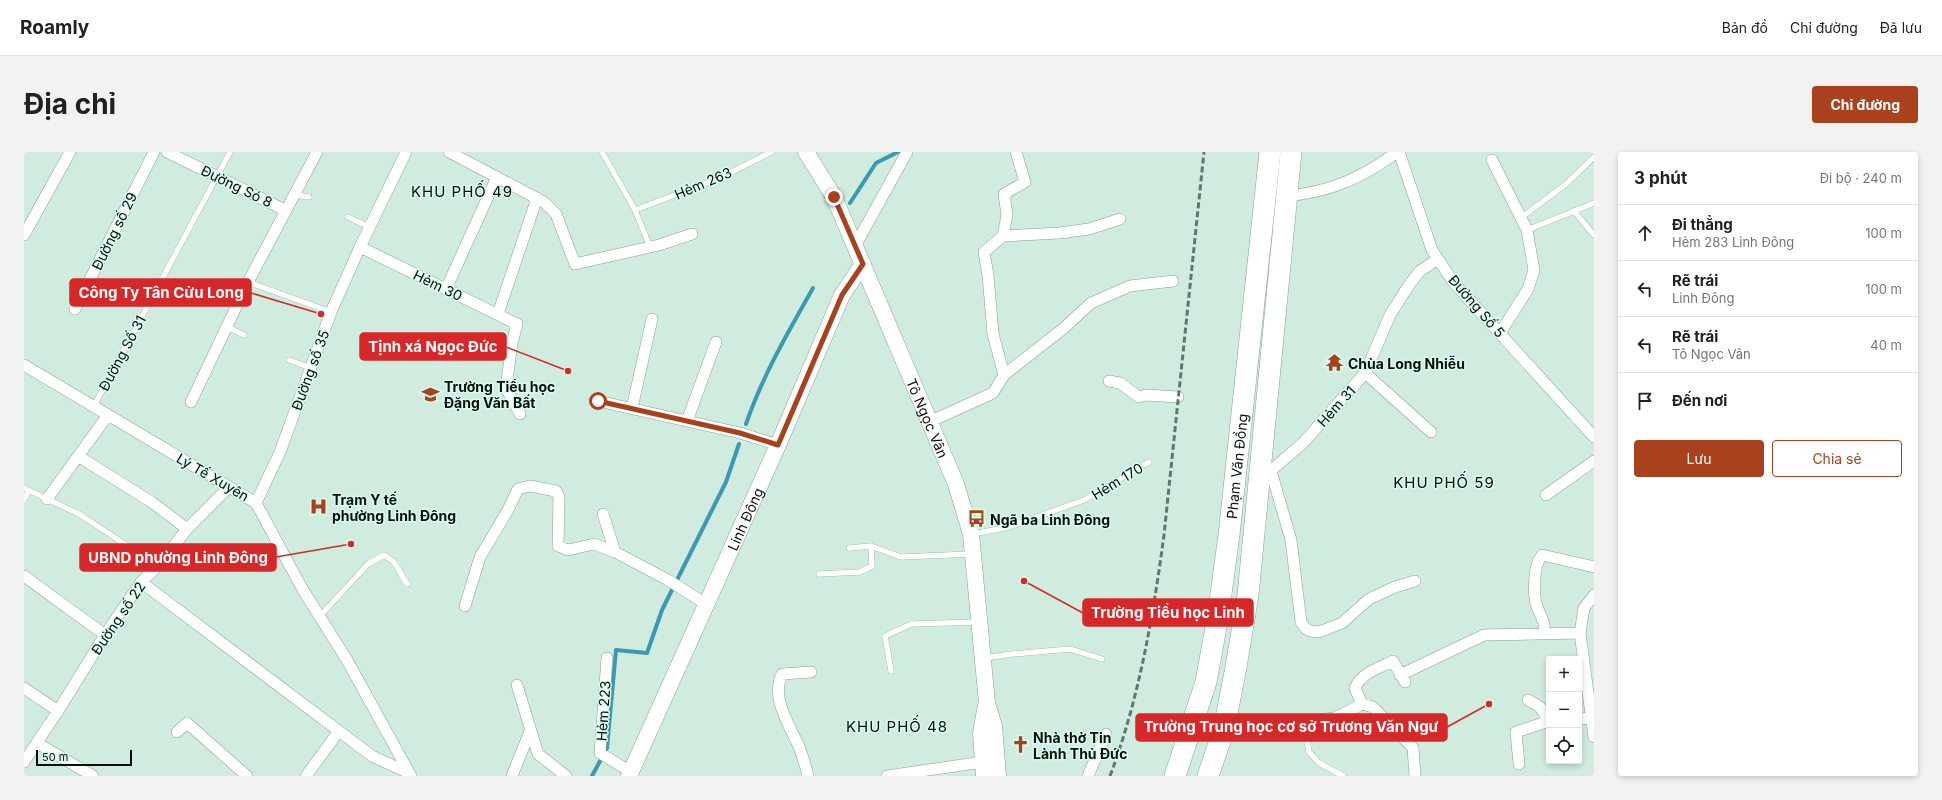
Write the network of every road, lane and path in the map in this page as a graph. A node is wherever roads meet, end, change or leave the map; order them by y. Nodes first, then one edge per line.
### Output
1 (70, 152) edge
2 (154, 152) edge
3 (166, 152) edge
4 (230, 152) edge
5 (317, 152) edge
6 (406, 152) edge
7 (449, 152) edge
8 (602, 152) edge
9 (770, 152) edge
10 (806, 152) edge
11 (907, 152) edge
12 (1016, 152) edge
13 (1270, 152) edge
14 (1291, 152) edge
15 (1398, 152) edge
16 (1594, 158) edge
17 (1492, 160) dead end
18 (216, 176) junction
19 (497, 177) junction
20 (295, 194) junction
21 (1287, 196) junction
22 (309, 197) dead end
23 (537, 198) junction
24 (1594, 202) edge
25 (285, 210) junction
26 (635, 210) junction
27 (1574, 211) junction
28 (348, 217) dead end
29 (1522, 217) junction
30 (1120, 219) dead end
31 (369, 227) junction
32 (1527, 230) junction
33 (692, 234) dead end
34 (24, 235) edge
35 (1594, 235) edge
36 (1003, 236) junction
37 (855, 246) junction
38 (360, 247) junction
39 (650, 247) junction
40 (1438, 259) junction
41 (863, 264) junction
42 (1173, 281) dead end
43 (248, 282) junction
44 (446, 289) junction
45 (75, 309) dead end
46 (331, 312) junction
47 (498, 314) junction
48 (652, 319) dead end
49 (226, 326) junction
50 (1500, 333) junction
51 (244, 335) dead end
52 (716, 342) dead end
53 (289, 360) dead end
54 (311, 368) junction
55 (25, 369) edge
56 (1365, 373) junction
57 (1004, 375) junction
58 (1109, 381) dead end
59 (1178, 398) dead end
60 (598, 401) dead end
61 (191, 402) dead end
62 (94, 406) junction
63 (632, 408) junction
64 (520, 414) dead end
65 (108, 416) junction
66 (687, 421) junction
67 (930, 422) junction
68 (1431, 432) dead end
69 (1594, 437) edge
70 (778, 445) junction
71 (78, 456) junction
72 (1594, 461) edge
73 (1149, 462) dead end
74 (1264, 477) junction
75 (229, 487) junction
76 (27, 489) edge
77 (1546, 495) dead end
78 (47, 499) junction
79 (24, 500) edge
80 (256, 502) junction
81 (603, 514) dead end
82 (187, 529) junction
83 (971, 534) junction
84 (871, 546) junction
85 (849, 548) dead end
86 (615, 552) junction
87 (972, 554) junction
88 (158, 566) junction
89 (1594, 567) edge
90 (819, 574) dead end
91 (24, 576) edge
92 (1415, 581) dead end
93 (141, 582) junction
94 (407, 584) dead end
95 (1594, 595) edge
96 (706, 604) junction
97 (465, 606) dead end
98 (320, 616) junction
99 (979, 622) junction
100 (1580, 633) junction
101 (1544, 634) junction
102 (104, 635) junction
103 (607, 658) dead end
104 (982, 659) junction
105 (1102, 659) dead end
106 (891, 671) dead end
107 (811, 672) dead end
108 (1590, 676) edge
109 (517, 685) dead end
110 (24, 688) edge
111 (1528, 700) dead end
112 (987, 703) junction
113 (1362, 704) junction
114 (1591, 704) edge
115 (58, 711) junction
116 (1546, 716) edge
117 (1591, 718) junction
118 (1582, 719) edge
119 (1304, 720) junction
120 (1546, 722) edge
121 (1224, 729) junction
122 (339, 731) junction
123 (530, 731) junction
124 (177, 732) dead end
125 (1106, 734) dead end
126 (1594, 737) edge
127 (37, 743) junction
128 (24, 762) edge
129 (1519, 764) dead end
130 (984, 769) edge
131 (630, 774) edge
132 (410, 775) edge
133 (93, 776) edge
134 (247, 776) edge
135 (306, 776) edge
136 (512, 776) edge
137 (566, 776) edge
138 (808, 776) edge
139 (887, 776) edge
140 (998, 776) edge
141 (1088, 776) edge
142 (1175, 776) edge
143 (1208, 776) edge
144 (1343, 776) edge
145 (1415, 776) edge

1 - 34 street
2 - 45 street, Đường số 29
3 - 18 street, Đường Só 8
4 - 18 lane, Đường Số 31
5 - 20 street
6 - 31 street, Đường số 35
7 - 19 street
8 - 26 lane
9 - 26 lane, Hẻm 263
10 - 37 main road, Tô Ngọc Vân
11 - 37 street
12 - 36 street
13 - 142 highway, Phạm Văn Đồng
14 - 21 highway, Phạm Văn Đồng
15 - 21 street
15 - 40 street, Đường Số 5
16 - 29 lane
17 - 29 street
18 - 25 street, Đường Só 8
18 - 62 lane, Đường Số 31
19 - 23 street
19 - 44 street
20 - 22 lane
20 - 25 street
21 - 74 highway, Phạm Văn Đồng
23 - 39 street
23 - 47 street
24 - 27 lane
25 - 43 street
26 - 39 lane
27 - 32 lane
27 - 35 lane
28 - 31 lane
29 - 32 street
30 - 36 street
31 - 38 street, Đường số 35
32 - 50 street
33 - 39 street
36 - 57 street
37 - 41 main road, Tô Ngọc Vân
38 - 44 street, Hẻm 30
38 - 46 street, Đường số 35
40 - 50 street, Đường Số 5
40 - 56 street, Hẻm 31
41 - 67 main road, Tô Ngọc Vân
41 - 70 main road, Linh Đông
42 - 57 street
43 - 46 lane
43 - 49 street
44 - 47 street, Hẻm 30
46 - 54 street, Đường số 35
47 - 64 street, Hẻm 30
48 - 63 street
49 - 51 lane
49 - 61 street
50 - 69 street, Đường Số 5
52 - 66 street
53 - 54 lane
54 - 80 street, Đường số 35
55 - 62 street, Lý Tế Xuyên
56 - 68 street
56 - 74 street, Hẻm 31
57 - 67 street
58 - 59 street
60 - 63 street
62 - 65 street, Lý Tế Xuyên
63 - 66 street
65 - 71 street
65 - 75 street, Lý Tế Xuyên
66 - 70 street
67 - 83 main road, Tô Ngọc Vân
70 - 96 main road, Linh Đông
71 - 78 street
71 - 82 street
72 - 77 street
73 - 83 lane, Hẻm 170
74 - 92 street
74 - 121 highway, Phạm Văn Đồng
75 - 80 street, Lý Tế Xuyên
75 - 82 street, Đường số 22
76 - 78 lane
76 - 79 lane
78 - 88 lane
80 - 98 street, Lý Tế Xuyên
81 - 86 street
82 - 88 street, Đường số 22
83 - 87 main road, Tô Ngọc Vân
84 - 85 lane
84 - 87 lane
84 - 90 lane
86 - 96 street
86 - 97 street
87 - 99 main road, Tô Ngọc Vân
88 - 93 street, Đường số 22
89 - 101 street
91 - 102 street
93 - 102 street, Đường số 22
93 - 122 street
94 - 98 lane
95 - 100 street
96 - 131 main road, Linh Đông
98 - 132 street, Lý Tế Xuyên
99 - 104 main road, Tô Ngọc Vân
99 - 106 lane
100 - 101 street
100 - 108 street
101 - 113 street
102 - 115 street, Đường số 22
103 - 131 street, Hẻm 223
104 - 105 lane
104 - 112 main road, Tô Ngọc Vân
107 - 138 street
108 - 114 street
109 - 123 street
110 - 115 street
111 - 116 street
112 - 130 main road, Tô Ngọc Vân
112 - 140 main road, Tô Ngọc Vân
113 - 119 street
113 - 145 street
114 - 117 street
115 - 127 street, Đường số 22
117 - 118 street
117 - 126 street
119 - 121 street
119 - 144 lane
120 - 129 street
121 - 143 highway, Phạm Văn Đồng
122 - 132 street
122 - 135 street
123 - 136 street
123 - 137 street
124 - 134 street
125 - 141 street
127 - 128 street, Đường số 22
127 - 133 street
130 - 139 street

